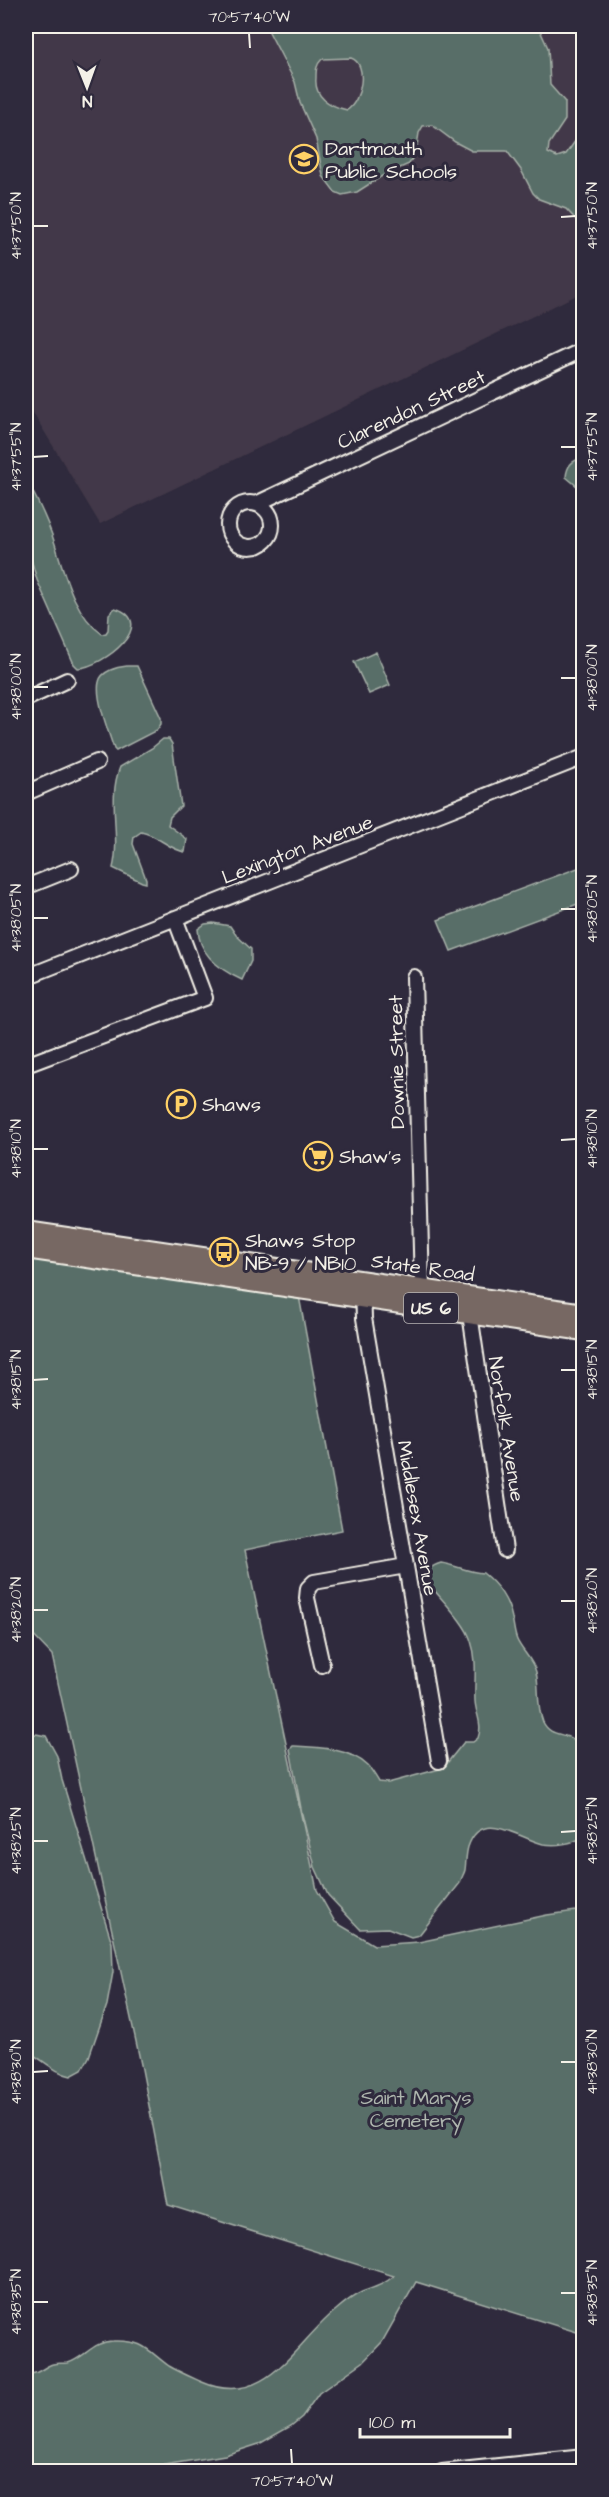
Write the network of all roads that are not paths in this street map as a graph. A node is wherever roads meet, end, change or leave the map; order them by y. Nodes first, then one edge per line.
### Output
1 (584, 349) edge
2 (256, 504) dead end
3 (67, 680) dead end
4 (26, 699) edge
5 (584, 757) edge
6 (97, 762) dead end
7 (26, 793) edge
8 (71, 869) dead end
9 (26, 888) edge
10 (175, 918) junction
11 (414, 976) dead end
12 (26, 977) edge
13 (26, 1065) edge
14 (26, 1231) edge
15 (26, 1250) edge
16 (111, 1253) junction
17 (363, 1289) junction
18 (422, 1289) junction
19 (584, 1313) edge
20 (470, 1314) junction
21 (584, 1330) edge
22 (505, 1550) dead end
23 (406, 1566) junction
24 (322, 1665) dead end
25 (439, 1761) dead end
26 (584, 2457) edge
27 (458, 2470) edge
28 (442, 2472) edge

1 - 2 street, Clarendon Street
3 - 4 street
5 - 10 street, Lexington Avenue
6 - 7 street
8 - 9 street
10 - 12 street, Lexington Avenue
10 - 13 street
11 - 18 street, Downie Street
14 - 16 main road, US 6
15 - 16 main road, US 6
16 - 17 main road, State Road / US 6
17 - 18 main road, State Road / US 6
17 - 20 main road, State Road / US 6
17 - 23 street, Middlesex Avenue
18 - 19 main road, State Road / US 6
20 - 21 main road, State Road / US 6
20 - 22 street, Norfolk Avenue
23 - 24 street
23 - 25 street, Middlesex Avenue
26 - 27 street
27 - 28 street

